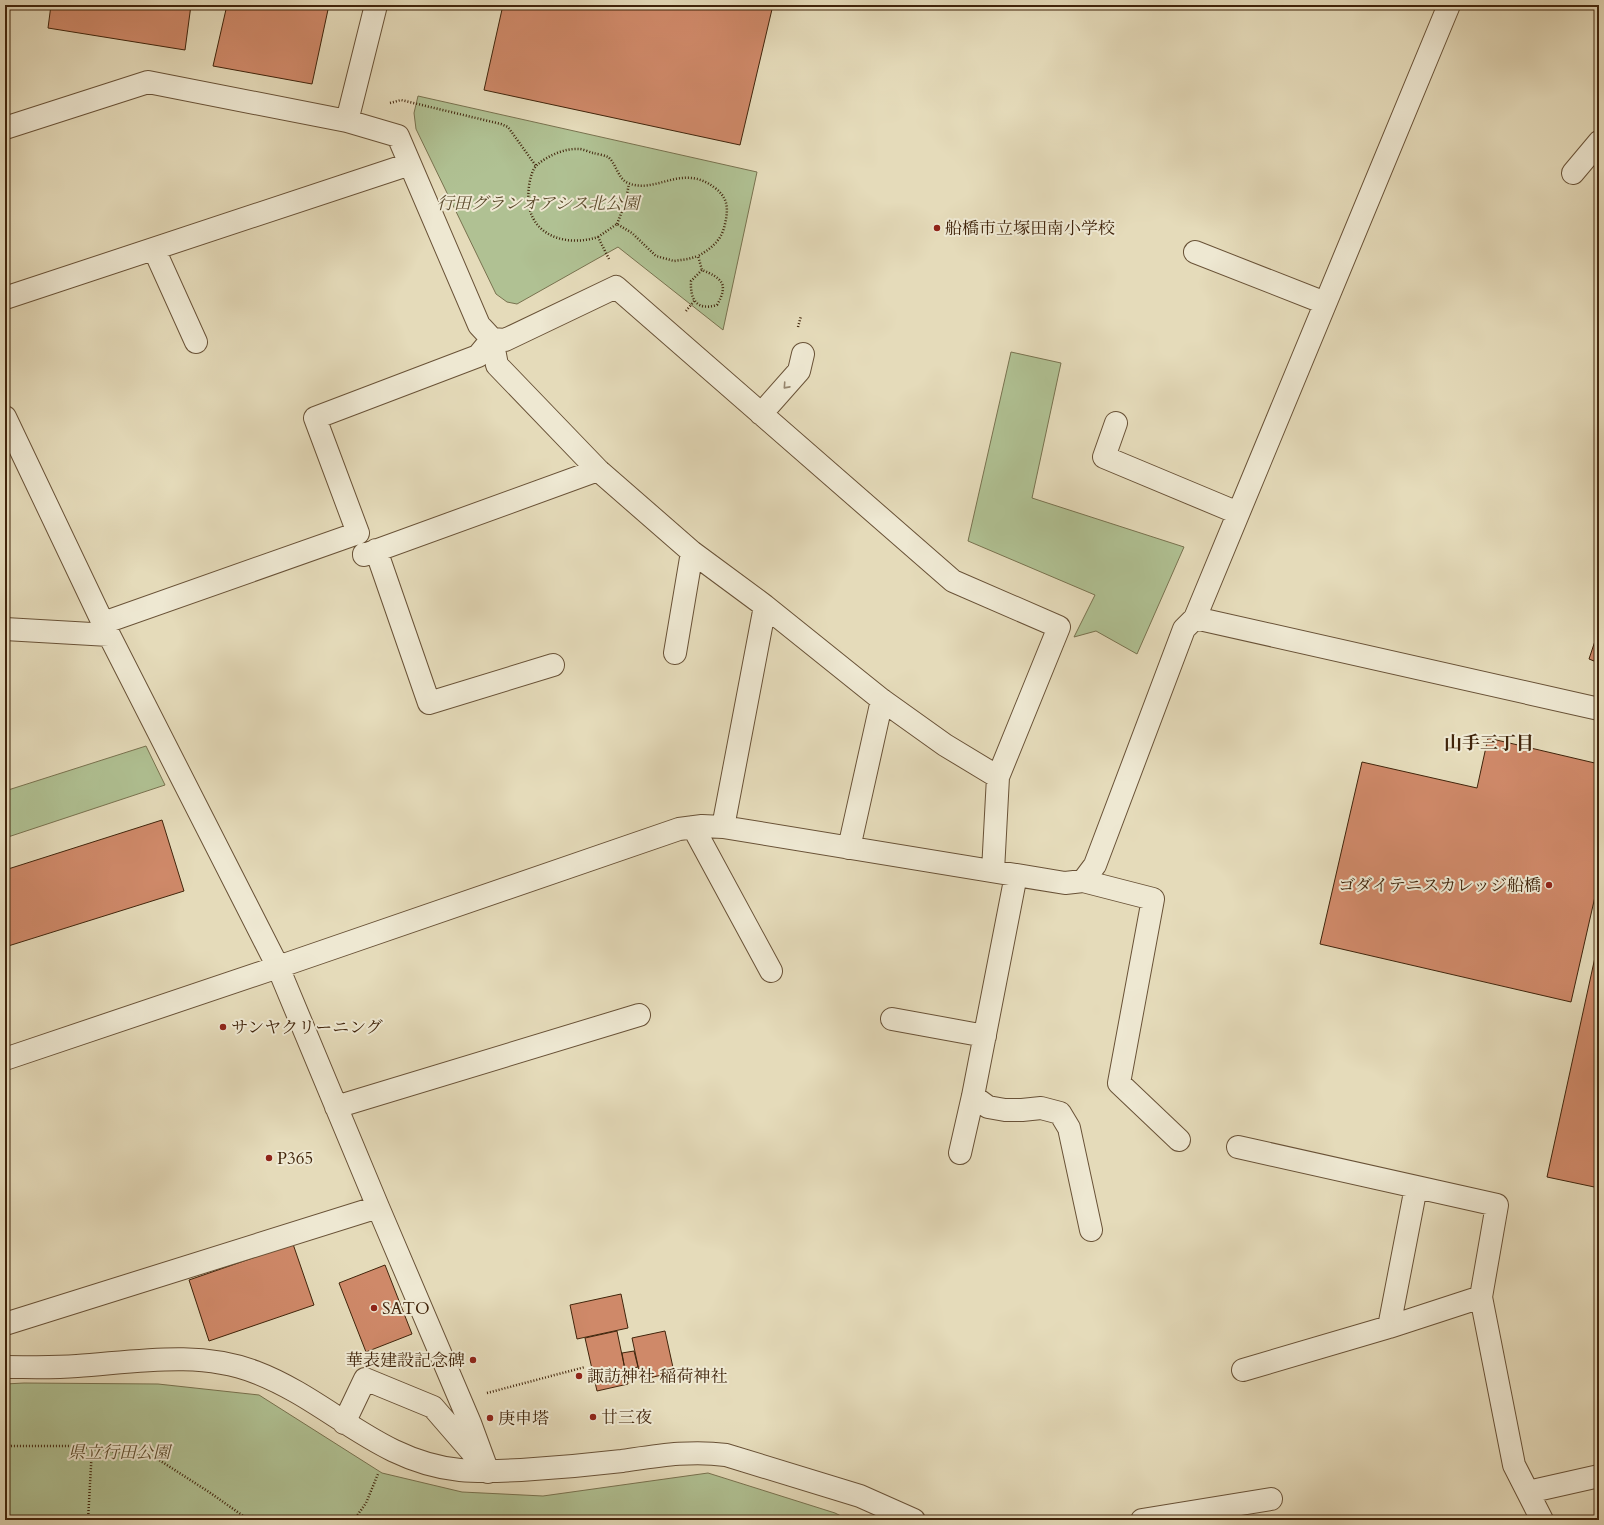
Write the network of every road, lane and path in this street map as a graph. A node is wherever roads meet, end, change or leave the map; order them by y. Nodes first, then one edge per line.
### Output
1 (376, 5) edge
2 (1449, 5) edge
3 (388, 104) dead end
4 (347, 121) junction
5 (5, 128) edge
6 (1599, 142) edge
7 (410, 164) junction
8 (536, 166) junction
9 (1573, 173) dead end
10 (628, 184) junction
11 (617, 224) junction
12 (598, 237) junction
13 (154, 249) junction
14 (1195, 252) dead end
15 (698, 256) junction
16 (609, 259) dead end
17 (702, 270) junction
18 (5, 298) edge
19 (695, 300) junction
20 (1325, 303) junction
21 (684, 315) dead end
22 (492, 339) junction
23 (196, 342) dead end
24 (803, 354) dead end
25 (761, 414) junction
26 (5, 417) edge
27 (1116, 423) dead end
28 (598, 470) junction
29 (1238, 513) junction
30 (358, 533) junction
31 (376, 550) junction
32 (692, 552) junction
33 (766, 606) junction
34 (1195, 618) junction
35 (5, 629) edge
36 (106, 629) junction
37 (675, 653) dead end
38 (553, 665) dead end
39 (882, 700) junction
40 (1599, 709) edge
41 (998, 777) junction
42 (722, 826) junction
43 (693, 827) junction
44 (849, 848) junction
45 (993, 871) junction
46 (1016, 875) junction
47 (1083, 881) junction
48 (278, 967) junction
49 (771, 971) dead end
50 (639, 1015) dead end
51 (892, 1019) dead end
52 (985, 1036) junction
53 (5, 1059) edge
54 (973, 1096) junction
55 (336, 1107) junction
56 (1179, 1140) dead end
57 (1238, 1147) dead end
58 (960, 1153) dead end
59 (1416, 1187) junction
60 (378, 1207) junction
61 (1091, 1230) dead end
62 (1481, 1297) junction
63 (5, 1324) edge
64 (1389, 1328) junction
65 (5, 1367) edge
66 (585, 1367) dead end
67 (1243, 1370) dead end
68 (460, 1400) junction
69 (344, 1422) junction
70 (5, 1448) edge
71 (92, 1448) junction
72 (389, 1449) junction
73 (488, 1472) junction
74 (1599, 1476) edge
75 (1528, 1492) junction
76 (1271, 1500) dead end
77 (88, 1520) edge
78 (249, 1520) edge
79 (354, 1520) edge
80 (914, 1520) edge
81 (1142, 1520) edge
82 (1542, 1520) edge

1 - 4 street
2 - 20 street
3 - 8 path
4 - 5 street
4 - 7 street
6 - 9 street
7 - 13 street
7 - 22 street
8 - 10 path
8 - 12 path
10 - 11 path
10 - 15 path
11 - 12 path
11 - 15 path
12 - 16 path
13 - 18 street
13 - 23 street
14 - 20 street
15 - 17 path
17 - 19 path
17 - 19 path
19 - 21 path
20 - 29 street
22 - 25 street
22 - 28 street
22 - 30 street
24 -> 25 street
25 - 41 street
26 - 36 street
27 - 29 street
28 - 31 street
28 - 32 street
29 - 34 street
30 - 31 street
30 - 36 street
31 - 38 street
32 - 33 street
32 - 37 street
33 - 39 street
33 - 42 street
34 - 40 street
34 - 47 street
35 - 36 street
36 - 48 street
39 - 41 street
39 - 44 street
41 - 45 street
42 - 43 street
42 - 44 street
43 - 48 street
43 - 49 street
44 - 45 street
45 - 46 street
46 - 47 street
46 - 52 street
47 - 56 street
48 - 53 street
48 - 55 street
50 - 55 street
51 - 52 street
52 - 54 street
54 - 58 street
54 - 61 street
55 - 60 street
57 - 59 street
59 - 62 street
59 - 64 street
60 - 63 street
60 - 68 street
62 - 64 street
62 - 75 street
64 - 67 street
65 - 69 street
66 - 68 path
68 - 73 street
69 - 72 street
69 - 73 street
70 - 71 path
71 - 77 path
71 - 78 path
72 - 73 street
72 - 79 path
73 - 80 street
74 - 75 street
75 - 82 street
76 - 81 street

